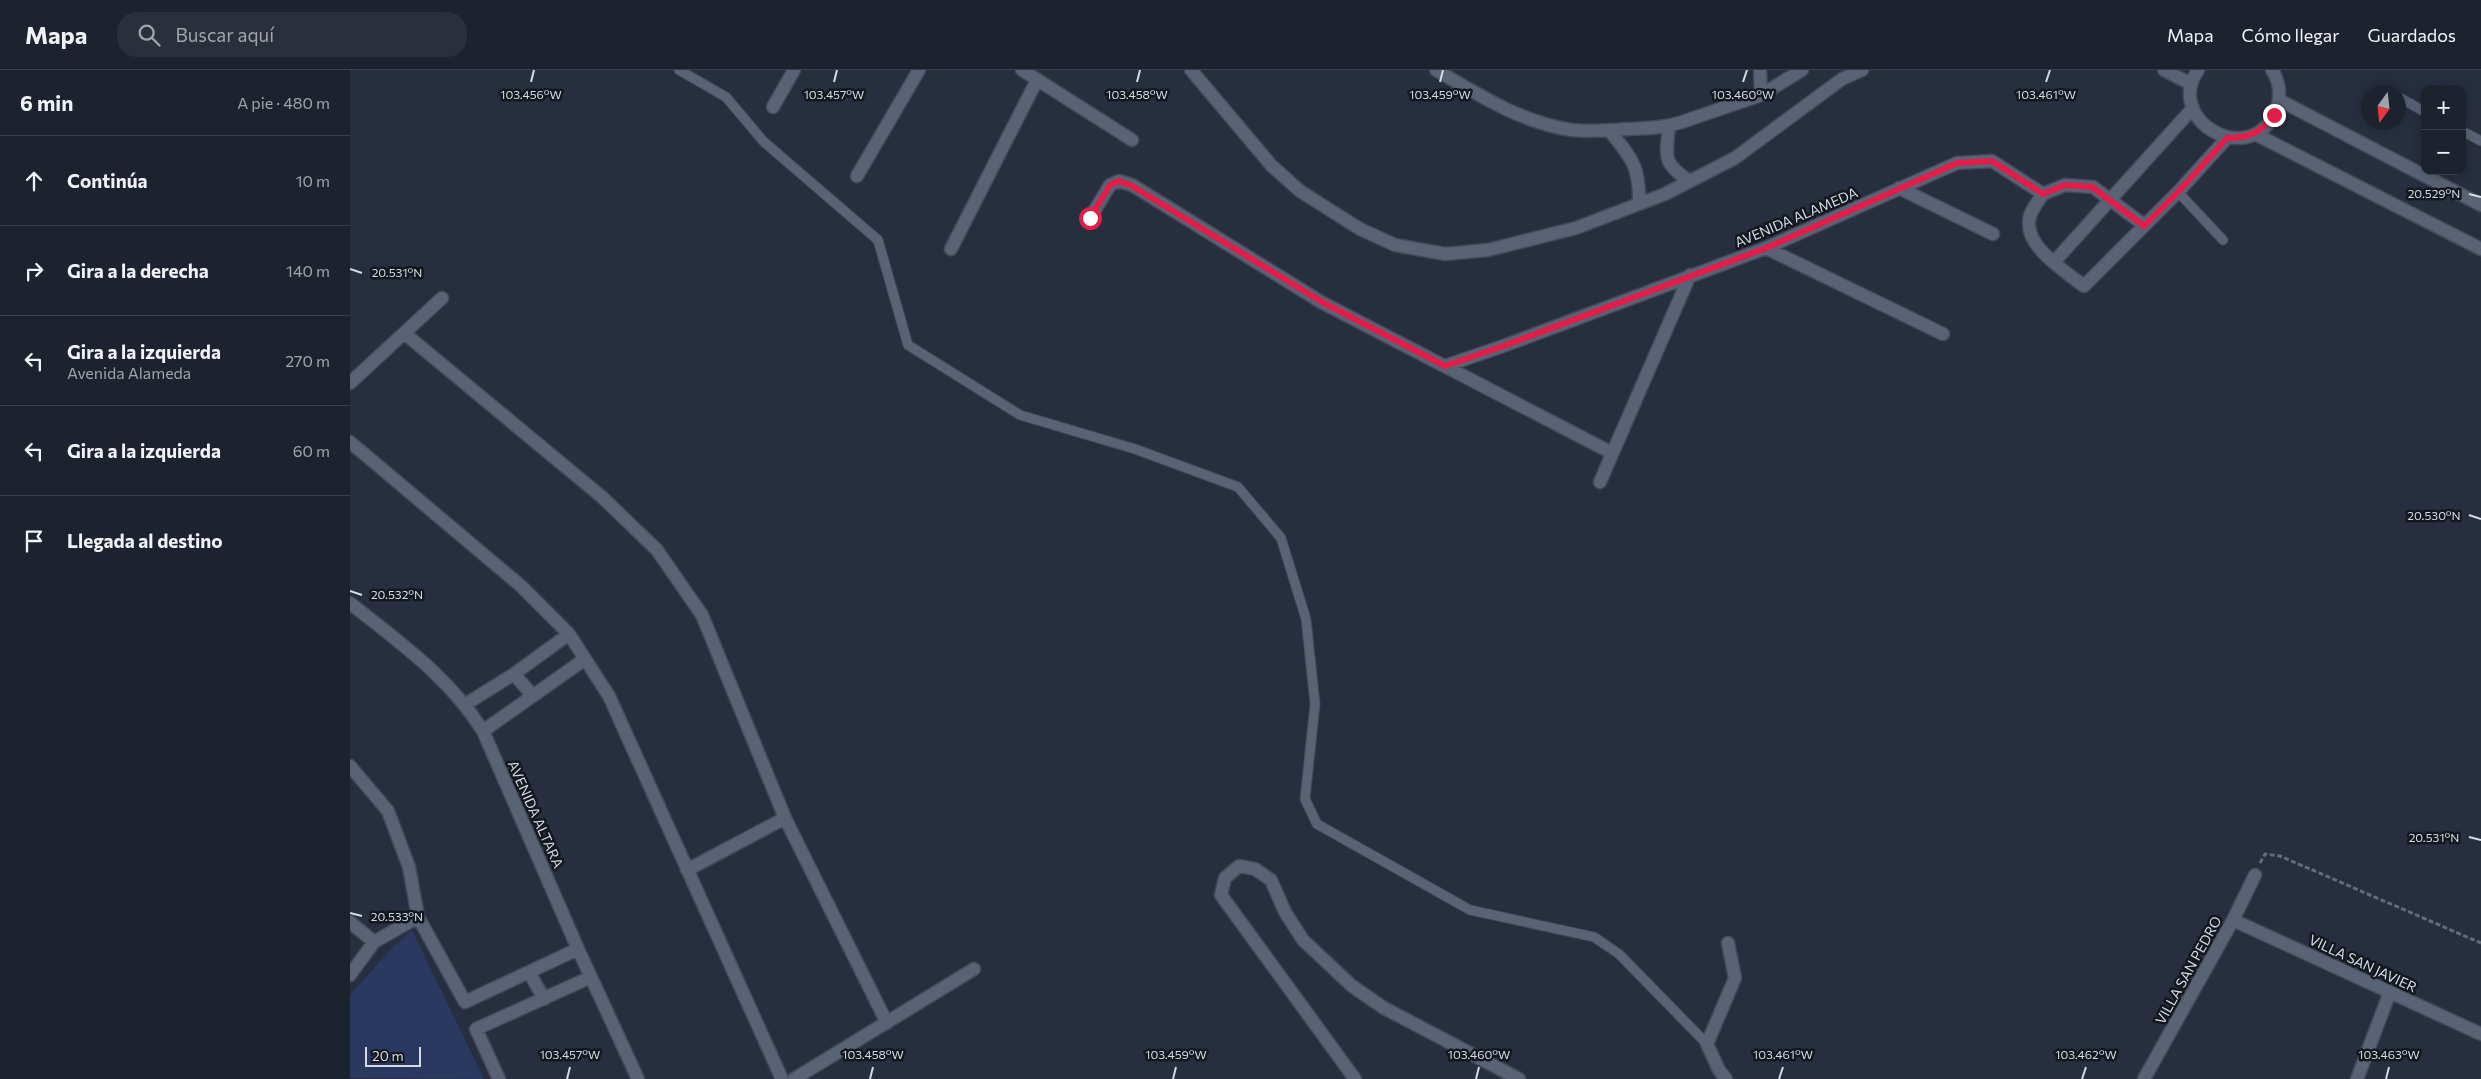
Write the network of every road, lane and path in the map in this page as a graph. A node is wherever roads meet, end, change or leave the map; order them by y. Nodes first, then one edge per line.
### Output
1 (680, 70) edge
2 (794, 70) edge
3 (919, 70) edge
4 (1022, 70) edge
5 (1191, 70) edge
6 (1436, 70) edge
7 (1760, 70) edge
8 (1802, 70) edge
9 (1862, 70) edge
10 (2164, 70) edge
11 (2198, 70) edge
12 (2272, 70) edge
13 (1037, 80) junction
14 (2191, 84) junction
15 (1761, 95) junction
16 (2279, 100) junction
17 (2406, 101) edge
18 (773, 107) dead end
19 (2193, 108) junction
20 (2421, 110) edge
21 (1669, 126) junction
22 (1609, 130) junction
23 (2466, 133) edge
24 (2255, 134) junction
25 (2227, 138) junction
26 (1132, 140) dead end
27 (2481, 141) edge
28 (856, 176) dead end
29 (1689, 181) junction
30 (1899, 188) junction
31 (2178, 192) junction
32 (2043, 194) junction
33 (2111, 200) junction
34 (1639, 204) junction
35 (2481, 205) edge
36 (1090, 218) dead end
37 (2144, 226) junction
38 (1993, 234) dead end
39 (2223, 240) dead end
40 (1766, 248) junction
41 (951, 249) dead end
42 (2481, 249) edge
43 (2054, 262) junction
44 (1690, 275) junction
45 (442, 298) dead end
46 (404, 333) junction
47 (1943, 334) dead end
48 (1445, 366) junction
49 (350, 383) edge
50 (350, 442) edge
51 (1612, 453) junction
52 (1600, 482) dead end
53 (350, 602) edge
54 (569, 634) junction
55 (585, 659) junction
56 (514, 674) junction
57 (532, 695) junction
58 (466, 704) junction
59 (483, 731) junction
60 (350, 766) edge
61 (785, 818) junction
62 (2265, 854) dead end
63 (687, 870) junction
64 (2254, 875) dead end
65 (418, 917) junction
66 (2233, 920) junction
67 (350, 922) edge
68 (374, 942) junction
69 (1728, 943) dead end
70 (2481, 943) edge
71 (578, 949) junction
72 (974, 969) dead end
73 (529, 972) junction
74 (350, 975) edge
75 (591, 977) junction
76 (2390, 992) junction
77 (544, 999) junction
78 (887, 1023) junction
79 (2481, 1034) edge
80 (1707, 1044) junction
81 (499, 1079) edge
82 (638, 1079) edge
83 (782, 1079) edge
84 (794, 1079) edge
85 (1355, 1079) edge
86 (1519, 1079) edge
87 (1726, 1079) edge
88 (2144, 1079) edge
89 (2357, 1079) edge

1 - 80 lane
2 - 18 street
3 - 28 street
4 - 13 street
5 - 34 street
6 - 22 street
7 - 15 street
8 - 15 street
9 - 29 street
10 - 14 street
11 - 14 street
12 - 16 street
13 - 26 street
13 - 41 street
14 - 19 street
15 - 21 street
16 - 24 street
16 - 35 street
17 - 20 lane
19 - 25 street
19 - 33 street
21 - 22 street
21 - 29 street
22 - 34 street
23 - 27 lane
24 - 25 street
24 - 42 street
25 - 31 street
29 - 34 street
30 - 32 street, AVENIDA ALAMEDA
30 - 38 street
30 - 40 street, AVENIDA ALAMEDA
31 - 37 street
31 - 39 lane
32 - 33 street
32 - 43 street
33 - 37 street
33 - 43 street
36 - 48 street
37 - 43 street
40 - 44 street, AVENIDA ALAMEDA
40 - 47 street
44 - 48 street, AVENIDA ALAMEDA
44 - 51 street
45 - 46 street
46 - 49 street
46 - 61 street
48 - 51 street
50 - 54 street
51 - 52 street
53 - 58 street, AVENIDA ALTARA
54 - 55 street
54 - 56 street
55 - 57 street
55 - 63 street
56 - 57 street
56 - 58 street
57 - 59 street
58 - 59 street, AVENIDA ALTARA
59 - 71 street, AVENIDA ALTARA
60 - 65 street
61 - 63 street
61 - 78 street
62 - 70 path
63 - 83 street
64 - 66 street, VILLA SAN PEDRO
65 - 68 street
65 - 73 street
66 - 76 street, VILLA SAN JAVIER
66 - 88 street, VILLA SAN PEDRO
67 - 68 street
68 - 74 street
69 - 80 street
71 - 73 street
71 - 75 street, AVENIDA ALTARA
72 - 78 street
73 - 77 street
75 - 77 street
75 - 82 street, AVENIDA ALTARA
76 - 79 street, VILLA SAN JAVIER
76 - 89 street
77 - 81 street
78 - 84 street
80 - 87 street
85 - 86 street

